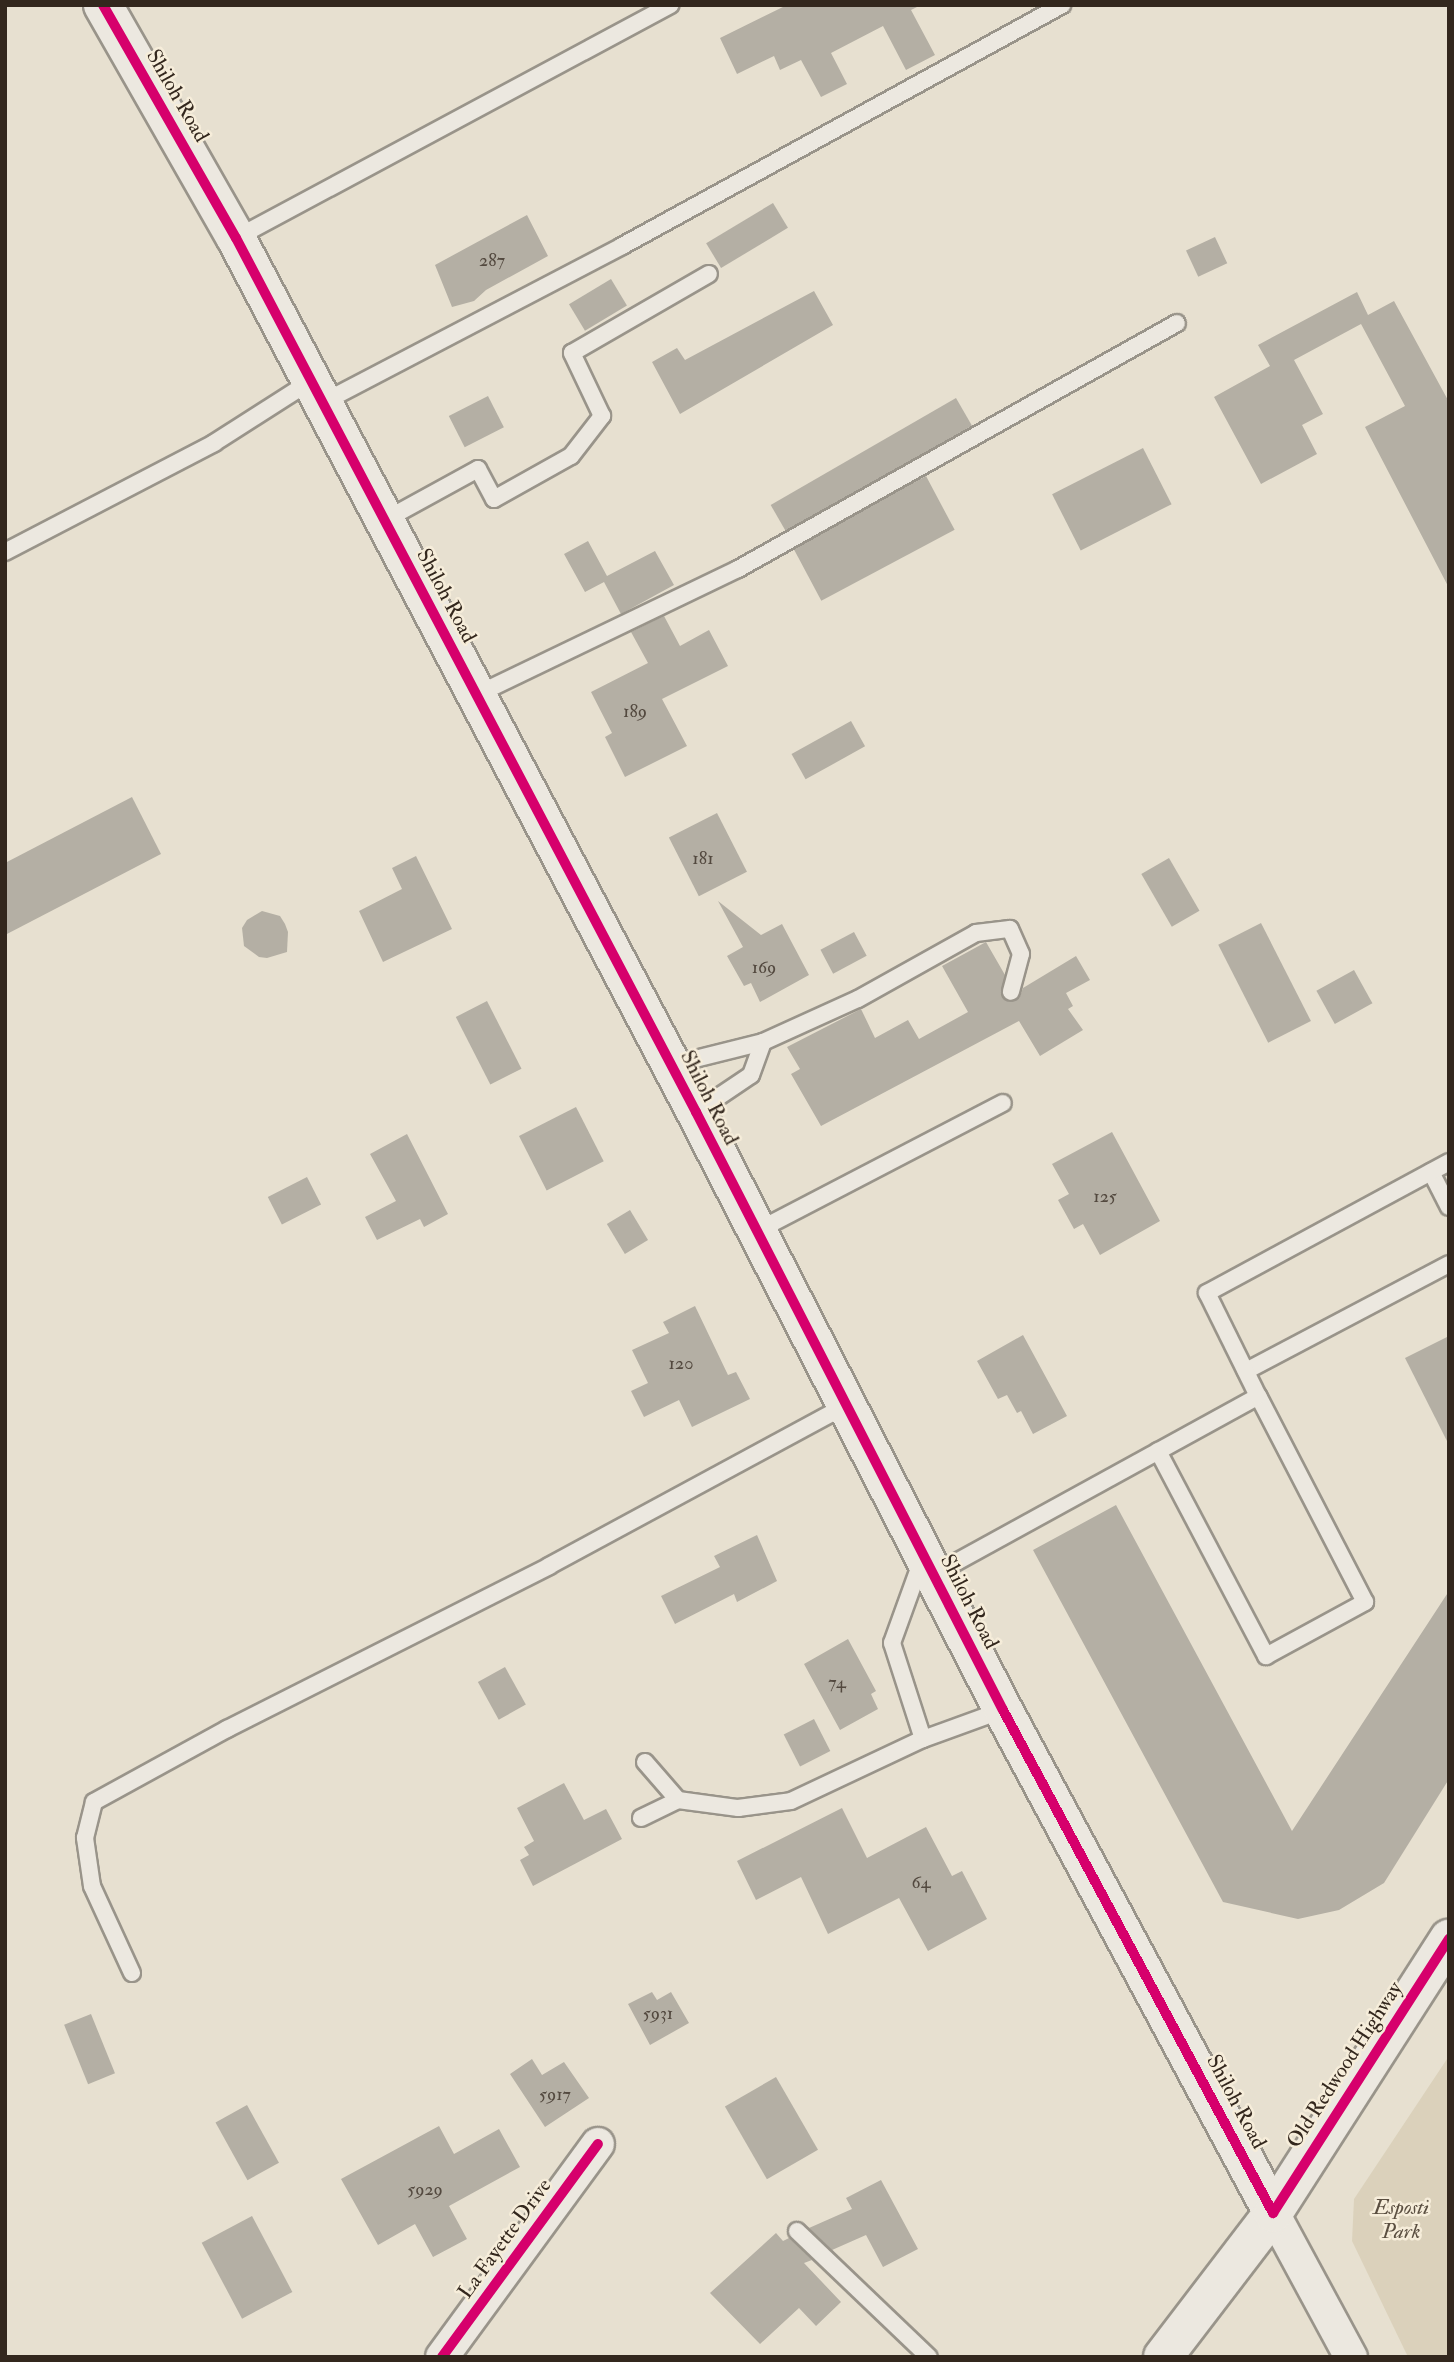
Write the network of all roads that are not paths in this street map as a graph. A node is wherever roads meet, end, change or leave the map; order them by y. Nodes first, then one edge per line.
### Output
1 (103, 5) edge
2 (670, 5) edge
3 (1062, 5) edge
4 (236, 238) junction
5 (709, 274) dead end
6 (1177, 323) dead end
7 (317, 392) junction
8 (385, 520) junction
9 (5, 552) edge
10 (476, 695) junction
11 (1011, 992) dead end
12 (763, 1042) junction
13 (671, 1065) junction
14 (1003, 1103) dead end
15 (696, 1112) junction
16 (1449, 1162) edge
17 (1431, 1172) junction
18 (1449, 1207) edge
19 (755, 1232) junction
20 (1449, 1264) edge
21 (1246, 1371) junction
22 (1258, 1396) junction
23 (845, 1406) junction
24 (1158, 1451) junction
25 (928, 1566) junction
26 (1003, 1710) junction
27 (923, 1740) junction
28 (645, 1762) dead end
29 (678, 1800) junction
30 (641, 1818) dead end
31 (1449, 1939) edge
32 (132, 1973) dead end
33 (598, 2144) dead end
34 (1273, 2213) junction
35 (797, 2231) dead end
36 (442, 2357) edge
37 (929, 2357) edge
38 (1163, 2357) edge
39 (1350, 2357) edge

1 - 4 main road, Shiloh Road
2 - 4 lane
3 - 7 lane
4 - 7 main road, Shiloh Road
5 - 8 lane
6 - 10 lane
7 - 8 main road, Shiloh Road
7 - 9 lane
8 - 10 main road, Shiloh Road
10 - 13 main road, Shiloh Road
11 - 12 lane
12 - 13 lane
12 - 15 lane
13 - 15 main road, Shiloh Road
14 - 19 lane
15 - 19 main road, Shiloh Road
16 - 17 lane
17 - 18 lane
17 - 21 lane
19 - 23 main road, Shiloh Road
20 - 21 lane
21 - 22 lane
22 - 24 lane
22 - 24 lane
23 - 25 main road, Shiloh Road
23 - 32 lane
24 - 25 lane
25 - 26 main road, Shiloh Road
25 - 27 lane
26 - 27 lane
26 - 34 main road, Shiloh Road
27 - 29 lane
28 - 29 lane
29 - 30 lane
31 - 34 main road, Old Redwood Highway
33 - 36 street, La Fayette Drive
34 - 38 main road, Old Redwood Highway
34 - 39 street, Shiloh Road
35 - 37 lane

